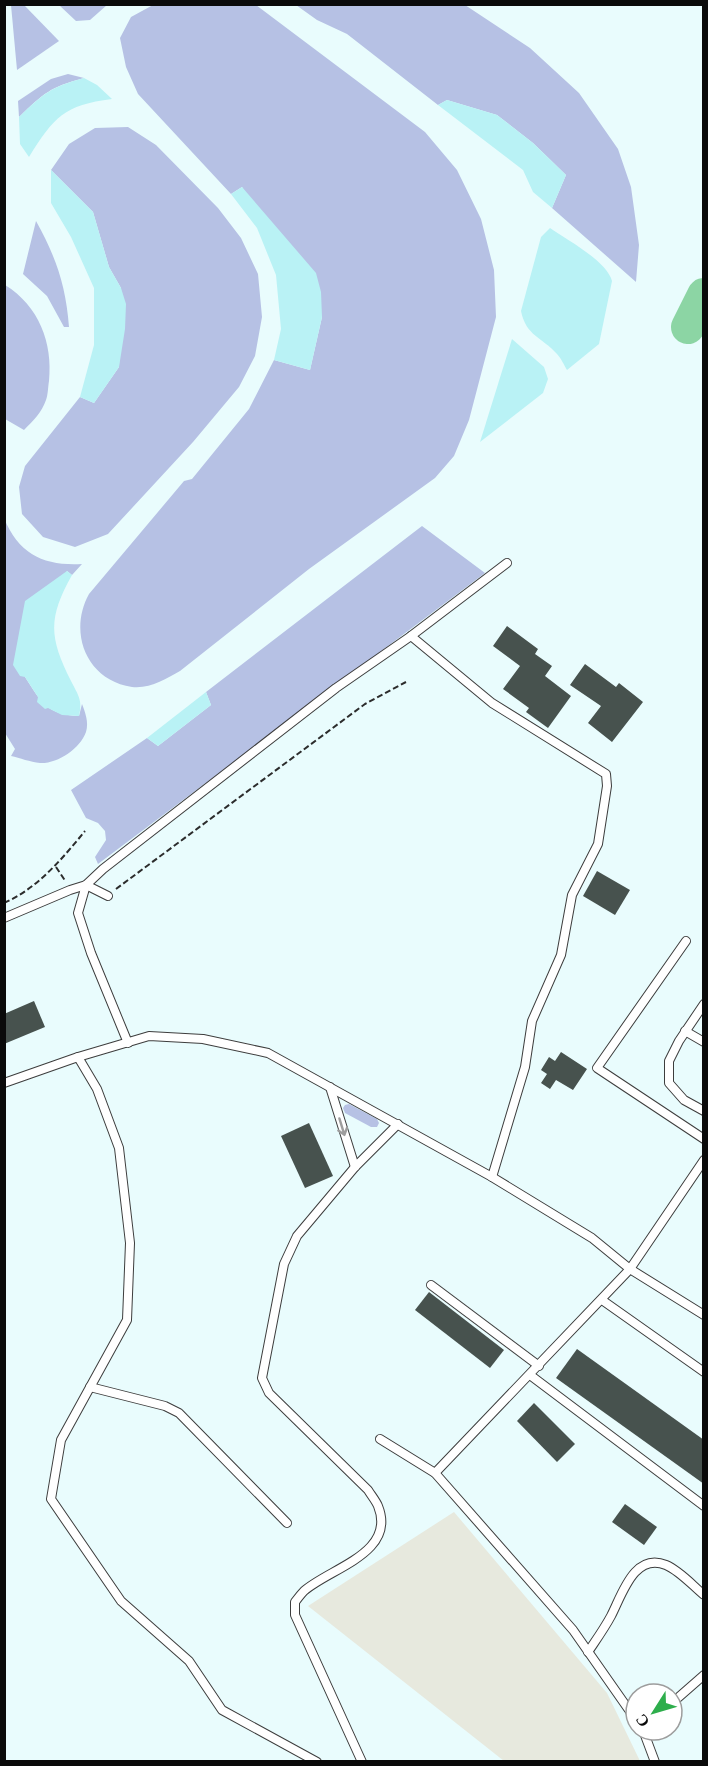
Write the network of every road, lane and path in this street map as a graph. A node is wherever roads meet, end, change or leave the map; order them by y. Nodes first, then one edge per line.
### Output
1 (507, 563) dead end
2 (411, 636) junction
3 (406, 682) dead end
4 (85, 831) dead end
5 (56, 867) junction
6 (63, 876) dead end
7 (86, 885) junction
8 (108, 896) joint
9 (4, 903) edge
10 (4, 918) edge
11 (686, 941) dead end
12 (704, 1004) edge
13 (686, 1031) junction
14 (128, 1042) junction
15 (704, 1042) edge
16 (78, 1057) junction
17 (4, 1083) edge
18 (330, 1087) junction
19 (704, 1111) edge
20 (398, 1124) junction
21 (704, 1139) edge
22 (704, 1160) edge
23 (355, 1167) junction
24 (492, 1177) junction
25 (630, 1269) junction
26 (430, 1285) dead end
27 (602, 1300) junction
28 (704, 1315) edge
29 (539, 1366) junction
30 (704, 1372) edge
31 (530, 1375) junction
32 (90, 1387) junction
33 (380, 1439) dead end
34 (435, 1473) junction
35 (704, 1506) edge
36 (287, 1523) dead end
37 (704, 1594) edge
38 (588, 1652) junction
39 (704, 1675) edge
40 (684, 1692) edge
41 (624, 1703) edge
42 (647, 1742) edge
43 (316, 1761) edge
44 (362, 1761) edge
45 (655, 1761) edge

1 - 2 lane
2 - 7 lane
2 - 24 lane
3 - 8 path
4 - 5 path
5 - 6 path
5 - 9 path
7 - 8 lane
7 - 10 lane
7 - 14 lane
11 - 21 lane
12 - 13 lane
13 - 15 lane
13 - 19 lane
14 - 16 lane
14 - 18 lane
16 - 17 lane
16 - 32 lane
18 - 20 lane
18 -> 23 lane
20 - 23 lane
20 - 24 lane
22 - 25 lane
23 - 44 lane
24 - 25 lane
25 - 27 lane
25 - 28 lane
26 - 29 lane
27 - 29 lane
27 - 30 lane
29 - 31 lane
31 - 34 lane
31 - 35 lane
32 - 36 lane
32 - 43 lane
33 - 34 lane
34 - 38 lane
37 - 38 lane
38 - 41 lane
39 - 40 lane
42 - 45 lane

